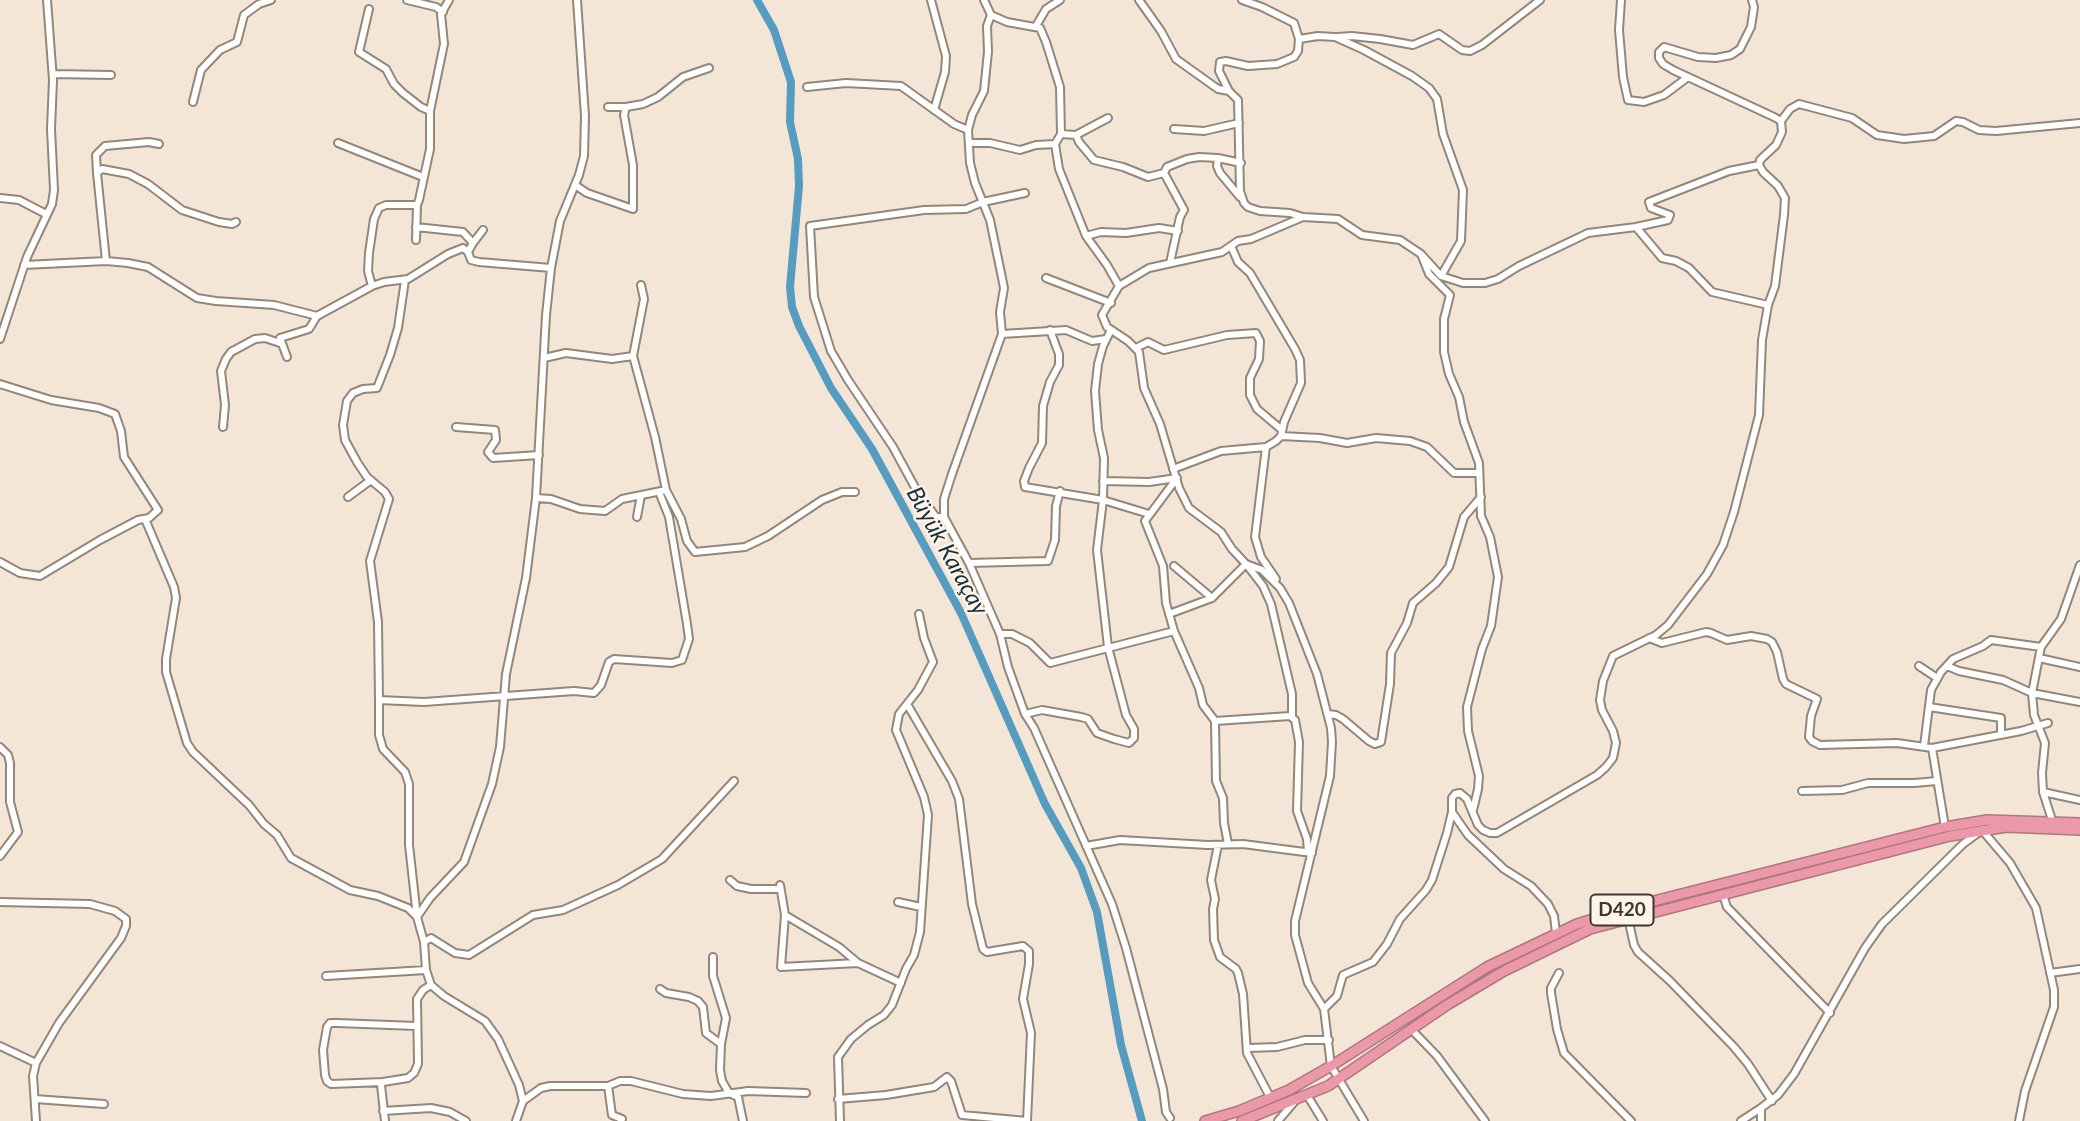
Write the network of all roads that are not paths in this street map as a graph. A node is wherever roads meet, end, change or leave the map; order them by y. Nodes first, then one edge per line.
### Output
1 (47, 0) edge
2 (271, 0) edge
3 (407, 0) edge
4 (449, 0) edge
5 (577, 0) edge
6 (931, 0) edge
7 (985, 0) edge
8 (1060, 0) edge
9 (1139, 0) edge
10 (1242, 0) edge
11 (1540, 0) edge
12 (1621, 0) edge
13 (1752, 0) edge
14 (369, 9) dead end
15 (443, 12) junction
16 (990, 15) junction
17 (1035, 26) junction
18 (1335, 37) junction
19 (1299, 39) junction
20 (709, 68) dead end
21 (53, 74) junction
22 (111, 75) dead end
23 (1688, 77) junction
24 (807, 87) dead end
25 (1228, 91) junction
26 (193, 102) dead end
27 (608, 107) dead end
28 (626, 107) junction
29 (934, 110) junction
30 (430, 111) junction
31 (1108, 118) dead end
32 (1781, 121) junction
33 (1239, 123) junction
34 (2080, 123) edge
35 (1174, 128) dead end
36 (968, 130) junction
37 (1061, 134) junction
38 (1076, 135) junction
39 (338, 143) dead end
40 (970, 143) junction
41 (159, 144) dead end
42 (1055, 144) junction
43 (1218, 158) junction
44 (1241, 163) junction
45 (1759, 165) junction
46 (97, 173) junction
47 (1164, 173) junction
48 (423, 177) junction
49 (575, 185) junction
50 (1025, 192) dead end
51 (0, 198) edge
52 (1241, 199) junction
53 (983, 202) junction
54 (417, 205) junction
55 (46, 214) junction
56 (1303, 217) junction
57 (236, 222) dead end
58 (416, 227) junction
59 (1636, 227) junction
60 (483, 230) dead end
61 (1178, 231) junction
62 (1086, 236) junction
63 (416, 240) dead end
64 (473, 243) junction
65 (1231, 246) junction
66 (468, 252) junction
67 (1421, 254) junction
68 (106, 261) junction
69 (1170, 263) junction
70 (24, 265) junction
71 (551, 268) junction
72 (1441, 276) junction
73 (1046, 278) dead end
74 (405, 280) junction
75 (641, 285) dead end
76 (372, 286) junction
77 (1119, 286) junction
78 (1111, 303) junction
79 (1768, 305) junction
80 (317, 316) junction
81 (1050, 330) junction
82 (1111, 330) junction
83 (1002, 334) junction
84 (0, 339) edge
85 (1106, 339) junction
86 (280, 342) junction
87 (1136, 348) junction
88 (633, 356) junction
89 (286, 357) dead end
90 (544, 358) junction
91 (0, 384) edge
92 (223, 427) dead end
93 (456, 427) dead end
94 (1282, 433) junction
95 (1266, 447) junction
96 (539, 455) junction
97 (1173, 469) junction
98 (1479, 473) junction
99 (1177, 478) junction
100 (371, 480) junction
101 (1103, 481) junction
102 (662, 491) junction
103 (1060, 491) junction
104 (855, 492) dead end
105 (641, 495) junction
106 (348, 497) dead end
107 (1481, 497) junction
108 (536, 498) junction
109 (1103, 500) junction
110 (1149, 514) junction
111 (637, 517) dead end
112 (944, 517) junction
113 (145, 519) junction
114 (0, 562) edge
115 (969, 563) junction
116 (1246, 564) junction
117 (2080, 565) edge
118 (1174, 566) dead end
119 (1280, 588) junction
120 (1212, 598) junction
121 (919, 614) dead end
122 (1169, 614) junction
123 (1174, 631) junction
124 (1000, 634) junction
125 (1649, 638) junction
126 (1108, 647) junction
127 (2041, 647) junction
128 (2039, 658) junction
129 (1919, 666) dead end
130 (1947, 666) junction
131 (2080, 667) edge
132 (1937, 678) junction
133 (2032, 693) junction
134 (503, 696) junction
135 (379, 700) junction
136 (2080, 702) edge
137 (907, 704) junction
138 (1929, 707) junction
139 (1024, 713) junction
140 (1328, 714) junction
141 (1292, 718) junction
142 (1215, 721) junction
143 (2048, 723) dead end
144 (2038, 727) junction
145 (2001, 734) junction
146 (0, 747) edge
147 (1928, 747) junction
148 (1937, 780) junction
149 (734, 781) dead end
150 (1802, 791) dead end
151 (2043, 792) junction
152 (2080, 800) edge
153 (1452, 812) junction
154 (1472, 812) junction
155 (2052, 820) junction
156 (2080, 823) edge
157 (1945, 827) junction
158 (1982, 830) junction
159 (2080, 830) edge
160 (1228, 844) junction
161 (1218, 845) junction
162 (1086, 846) junction
163 (1310, 853) junction
164 (0, 856) edge
165 (730, 880) dead end
166 (1723, 895) junction
167 (0, 902) edge
168 (898, 902) dead end
169 (921, 907) junction
170 (785, 915) junction
171 (417, 917) junction
172 (1628, 918) junction
173 (1556, 933) junction
174 (424, 942) junction
175 (713, 957) dead end
176 (858, 963) junction
177 (2080, 969) edge
178 (426, 970) junction
179 (1559, 973) dead end
180 (2050, 973) junction
181 (326, 976) dead end
182 (901, 983) junction
183 (431, 985) junction
184 (660, 989) dead end
185 (1325, 1009) junction
186 (1830, 1013) junction
187 (416, 1026) junction
188 (1411, 1029) junction
189 (1329, 1040) junction
190 (721, 1044) junction
191 (0, 1046) edge
192 (1247, 1048) junction
193 (36, 1063) junction
194 (1331, 1066) junction
195 (1338, 1080) junction
196 (383, 1082) junction
197 (608, 1086) junction
198 (729, 1093) junction
199 (806, 1093) dead end
200 (1307, 1095) junction
201 (1270, 1097) junction
202 (35, 1099) junction
203 (838, 1099) junction
204 (1296, 1100) junction
205 (523, 1101) junction
206 (1772, 1101) junction
207 (104, 1104) dead end
208 (1761, 1108) junction
209 (383, 1111) junction
210 (1170, 1118) dead end
211 (36, 1121) edge
212 (385, 1121) edge
213 (466, 1121) edge
214 (516, 1121) edge
215 (621, 1121) edge
216 (743, 1121) edge
217 (839, 1121) edge
218 (1027, 1121) edge
219 (1205, 1121) edge
220 (1242, 1121) edge
221 (1278, 1121) edge
222 (1322, 1121) edge
223 (1364, 1121) edge
224 (1485, 1121) edge
225 (1631, 1121) edge
226 (1741, 1121) edge
227 (1760, 1121) edge
228 (2019, 1121) edge

1 - 21 street
2 - 26 street
3 - 15 street
4 - 15 street
5 - 49 street
6 - 29 street
7 - 16 street
8 - 17 street
9 - 25 street
10 - 19 street
11 - 18 street
12 - 23 street
13 - 23 street
14 - 30 street
15 - 30 street
16 - 17 street
16 - 36 street
17 - 37 street
18 - 19 street
18 - 72 street
19 - 25 street
20 - 28 street
21 - 22 street
21 - 55 street
23 - 32 street
24 - 29 street
25 - 33 street
27 - 28 street
28 - 49 street
29 - 36 street
30 - 48 street
31 - 38 street
32 - 34 street
32 - 45 street
33 - 35 street
33 - 44 street
36 - 40 street
37 - 38 street
37 - 42 street
38 - 47 street
39 - 48 street
40 - 42 street
40 - 53 street
41 - 46 street
42 - 62 street
43 - 44 street
43 - 47 street
43 - 52 street
44 - 52 street
45 - 59 street
45 - 79 street
46 - 57 street
46 - 68 street
47 - 61 street
48 - 54 street
49 - 71 street
50 - 53 street
51 - 55 street
52 - 56 street
53 - 83 street
53 - 112 street
54 - 58 street
54 - 76 street
55 - 70 street
56 - 65 street
56 - 67 street
58 - 63 street
58 - 64 street
59 - 72 street
59 - 79 street
60 - 64 street
61 - 62 street
61 - 69 street
62 - 77 street
64 - 66 street
65 - 69 street
65 - 94 street
66 - 71 street
66 - 74 street
67 - 72 street
67 - 98 street
68 - 70 street
68 - 80 street
69 - 77 street
70 - 84 street
71 - 90 street
73 - 78 street
74 - 76 street
74 - 100 street
75 - 88 street
76 - 80 street
77 - 78 street
78 - 82 street
79 - 125 street
80 - 86 street
81 - 83 street
81 - 85 street
81 - 103 street
82 - 85 street
82 - 87 street
83 - 112 street
85 - 101 street
86 - 89 street
86 - 92 street
87 - 94 street
87 - 97 street
88 - 90 street
88 - 102 street
90 - 96 street
91 - 113 street
93 - 96 street
94 - 95 street
94 - 98 street
95 - 97 street
95 - 119 street
96 - 108 street
97 - 99 street
98 - 107 street
99 - 101 street
99 - 110 street
99 - 116 street
100 - 106 street
100 - 135 street
101 - 109 street
102 - 104 street
102 - 105 street
102 - 134 street
103 - 109 street
103 - 115 street
105 - 108 street
105 - 111 street
107 - 140 street
107 - 154 street
108 - 134 street
109 - 110 street
109 - 126 street
110 - 122 street
112 - 115 street
113 - 114 street
113 - 171 street
115 - 124 street
116 - 119 street
116 - 120 street
116 - 141 street
117 - 127 street
118 - 120 street
119 - 140 street
120 - 122 street
121 - 137 street
122 - 123 street
123 - 126 street
123 - 142 street
124 - 126 street
124 - 139 street
125 - 147 street
125 - 154 street
126 - 139 street
127 - 128 street
127 - 130 street
128 - 131 street
128 - 133 street
129 - 132 street
130 - 132 street
130 - 133 street
132 - 138 street
133 - 136 street
133 - 144 street
134 - 135 street
134 - 171 street
135 - 171 street
137 - 169 street
137 - 218 street
138 - 145 street
138 - 147 street
139 - 162 street
140 - 163 street
141 - 142 street
141 - 163 street
142 - 160 street
143 - 144 street
144 - 145 street
144 - 151 street
145 - 147 street
146 - 164 street
147 - 148 street
148 - 150 street
148 - 157 street
149 - 174 street
151 - 152 street
151 - 155 street
153 - 154 street
153 - 173 street
153 - 185 street
155 - 156 highway, D420
155 - 157 highway, D420
157 - 173 highway, D420
158 - 159 highway, D420
158 - 166 highway, D420
158 - 180 street
158 - 186 street
160 - 161 street
160 - 163 street
161 - 162 street
161 - 192 street
162 - 210 street
163 - 185 street
165 - 170 street
166 - 172 highway, D420
166 - 186 street
167 - 193 street
168 - 169 street
169 - 182 street
170 - 176 street
170 - 176 street
171 - 174 street
172 - 188 highway, D420
172 - 206 street
173 - 194 highway, D420
174 - 178 street
175 - 190 street
176 - 182 street
177 - 180 street
178 - 181 street
178 - 183 street
179 - 225 street
180 - 228 street
182 - 203 street
183 - 187 street
183 - 205 street
184 - 190 street
185 - 189 street
186 - 206 street
187 - 196 street
187 - 196 street
188 - 195 highway, D420
188 - 224 street
189 - 192 street
189 - 194 street
190 - 198 street
191 - 193 street
192 - 201 street
193 - 202 street
194 - 195 street
194 - 201 highway, D420
195 - 200 highway, D420
195 - 223 street
196 - 209 street
197 - 198 street
197 - 205 street
197 - 215 street
198 - 199 street
198 - 216 street
200 - 204 highway, D420
200 - 222 street
201 - 219 highway, D420
202 - 207 street
202 - 211 street
203 - 217 street
203 - 218 street
204 - 220 highway, D420
204 - 221 street
205 - 214 street
206 - 208 street
208 - 226 street
208 - 227 street
209 - 212 street
209 - 213 street

